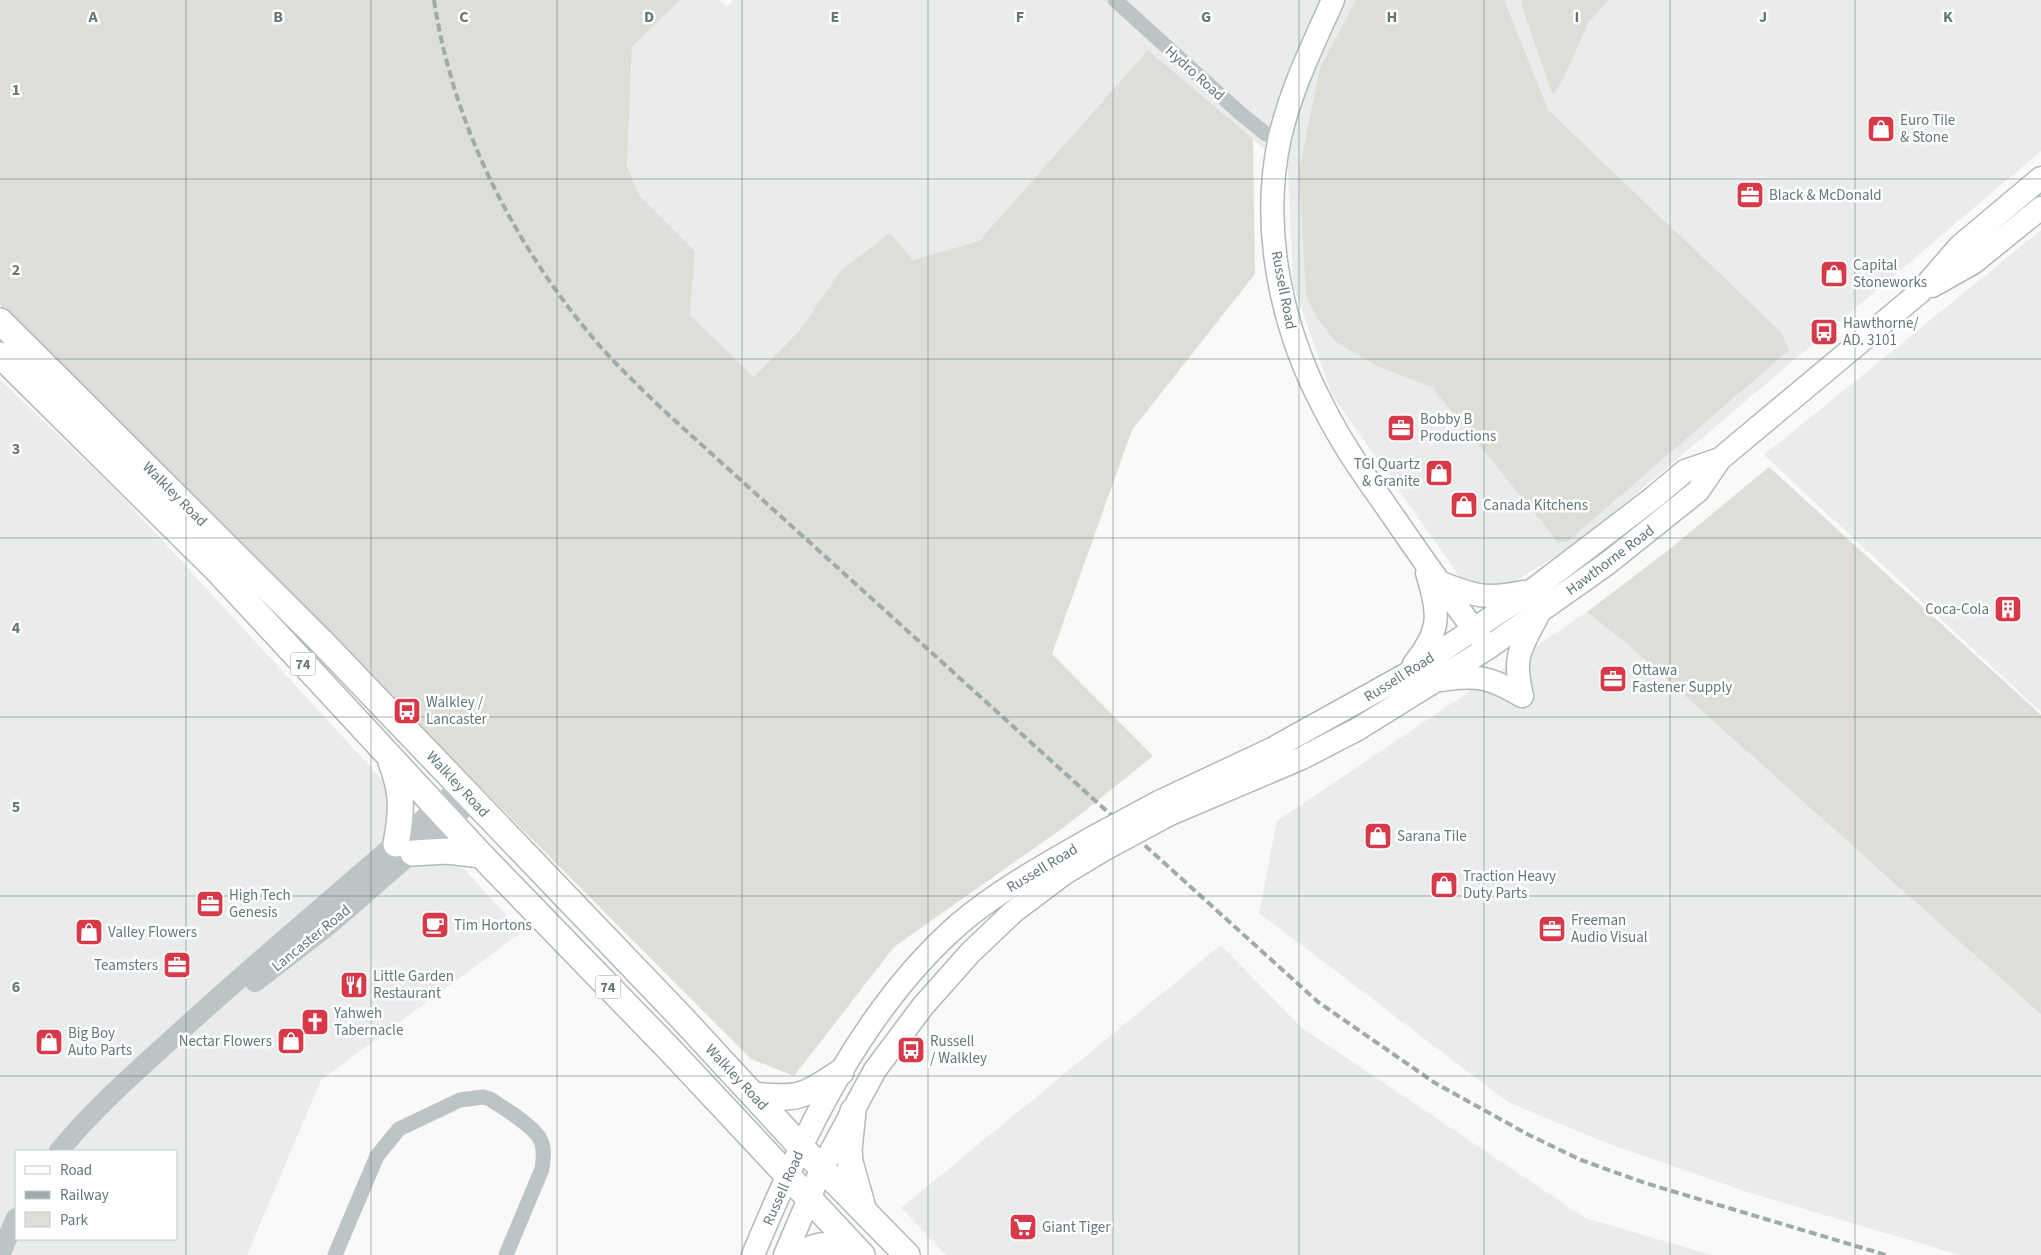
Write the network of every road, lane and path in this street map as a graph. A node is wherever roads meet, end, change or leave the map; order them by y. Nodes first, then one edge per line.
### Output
1 (1115, 0) edge
2 (1332, 0) edge
3 (1279, 139) junction
4 (2041, 178) edge
5 (2041, 208) edge
6 (2030, 224) edge
7 (1920, 292) junction
8 (0, 321) edge
9 (0, 355) edge
10 (1720, 459) junction
11 (1424, 560) junction
12 (1439, 582) junction
13 (1534, 589) junction
14 (1539, 613) junction
15 (1473, 629) junction
16 (1488, 648) junction
17 (1407, 674) junction
18 (1436, 681) junction
19 (389, 757) junction
20 (467, 793) junction
21 (1163, 808) junction
22 (444, 814) junction
23 (1098, 844) junction
24 (404, 848) junction
25 (481, 855) junction
26 (841, 1072) junction
27 (753, 1095) junction
28 (853, 1111) junction
29 (801, 1147) junction
30 (60, 1150) edge
31 (822, 1168) junction
32 (787, 1174) junction
33 (808, 1197) junction
34 (863, 1210) junction
35 (15, 1220) edge
36 (861, 1254) edge
37 (0, 1255) edge
38 (335, 1255) edge
39 (506, 1255) edge
40 (753, 1255) edge
41 (785, 1255) edge
42 (800, 1255) edge
43 (908, 1255) edge

1 - 3 street, Hydro Road
2 - 3 main road, Russell Road
3 - 11 main road, Russell Road
4 - 7 main road, Hawthorne Road
5 - 6 main road, Hawthorne Road
6 - 7 main road, Hawthorne Road
7 - 10 main road, Hawthorne Road
8 - 20 main road, Walkley Road / 74
9 - 19 main road, Walkley Road / 74
10 - 13 main road, Hawthorne Road
10 - 14 main road, Hawthorne Road
11 - 12 main road, Russell Road
11 - 17 main road
12 - 13 main road
12 - 15 main road, Russell Road
13 - 15 main road, Hawthorne Road
14 - 16 main road, Hawthorne Road
14 - 18 main road
15 - 16 main road, Russell Road
15 - 17 main road, Russell Road
16 - 18 main road, Russell Road
17 - 21 main road, Russell Road
18 - 21 main road, Russell Road
19 - 22 main road, Walkley Road / 74
19 - 24 main road
20 - 22 street, Lancaster Road
20 - 27 main road, Walkley Road / 74
21 - 23 main road, Russell Road, bridge
22 - 24 street, Lancaster Road
22 - 25 main road, Walkley Road / 74
23 - 26 main road, Russell Road
23 - 28 main road, Russell Road
24 - 25 main road
24 - 30 street, Lancaster Road
25 - 32 main road, Walkley Road / 74
26 - 27 main road
26 - 29 main road, Russell Road
27 - 29 main road, Walkley Road / 74
28 - 31 main road, Russell Road
28 - 34 main road
29 - 31 main road, Walkley Road / 74
29 - 32 main road, Russell Road
31 - 33 main road, Russell Road
31 - 34 main road, Walkley Road / 74
32 - 33 main road, Walkley Road / 74
32 - 40 main road, Russell Road
33 - 36 main road, Walkley Road / 74
33 - 41 main road, Russell Road
34 - 43 main road, Walkley Road / 74
35 - 37 street
36 - 42 main road
38 - 39 street

